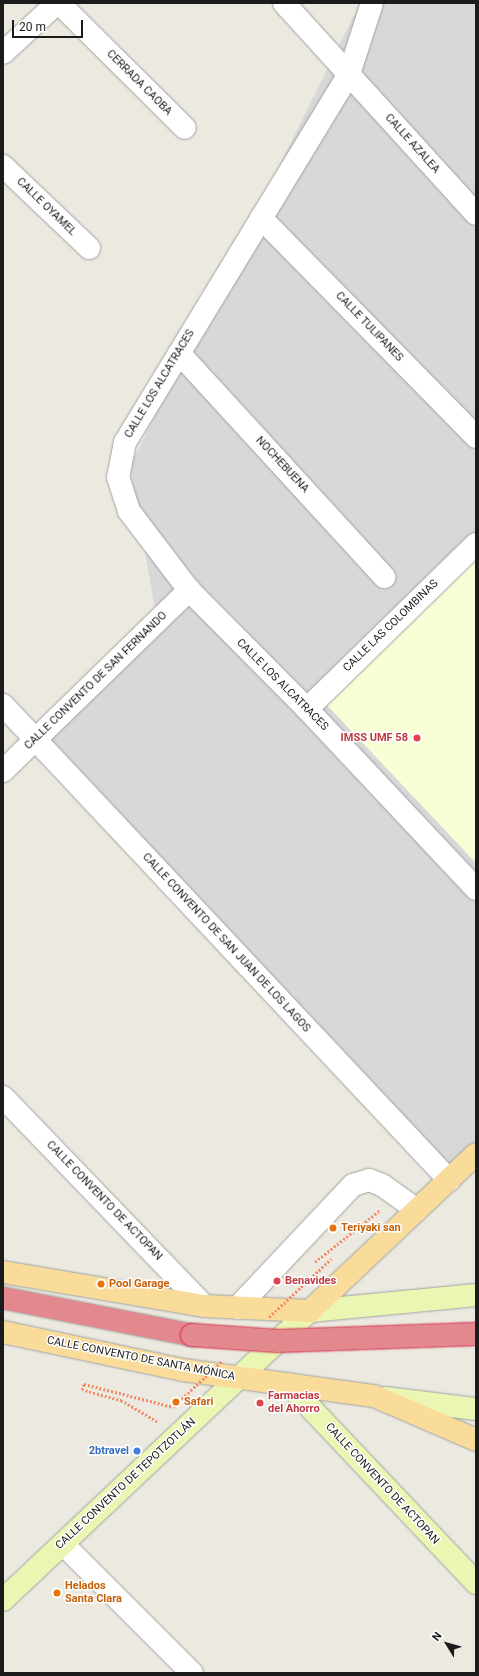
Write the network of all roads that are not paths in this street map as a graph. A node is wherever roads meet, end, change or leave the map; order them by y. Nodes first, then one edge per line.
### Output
1 (58, 3) edge
2 (284, 3) edge
3 (372, 3) edge
4 (3, 53) edge
5 (349, 74) junction
6 (185, 128) dead end
7 (3, 166) edge
8 (476, 214) edge
9 (261, 218) junction
10 (89, 248) dead end
11 (179, 353) junction
12 (476, 437) edge
13 (476, 544) edge
14 (384, 577) dead end
15 (189, 590) junction
16 (3, 705) edge
17 (307, 709) junction
18 (36, 740) junction
19 (3, 771) edge
20 (476, 889) edge
21 (3, 1097) edge
22 (476, 1154) edge
23 (449, 1180) junction
24 (417, 1210) junction
25 (3, 1272) edge
26 (476, 1295) edge
27 (3, 1298) edge
28 (204, 1306) junction
29 (237, 1308) junction
30 (310, 1311) junction
31 (3, 1332) edge
32 (476, 1334) edge
33 (240, 1378) junction
34 (288, 1384) junction
35 (374, 1396) junction
36 (476, 1409) edge
37 (476, 1440) edge
38 (63, 1544) junction
39 (476, 1583) edge
40 (3, 1600) edge
41 (192, 1673) edge

1 - 4 street
1 - 6 street, CERRADA CAOBA
2 - 5 street, CALLE AZALEA
3 - 5 street, CALLE LOS ALCATRACES
5 - 8 street, CALLE AZALEA
5 - 9 street, CALLE LOS ALCATRACES
7 - 10 street, CALLE OYAMEL
9 - 11 street, CALLE LOS ALCATRACES
9 - 12 street, CALLE TULIPANES
11 - 14 street, NOCHEBUENA
11 - 15 street, CALLE LOS ALCATRACES
13 - 17 street, CALLE LAS COLOMBINAS
15 - 17 street, CALLE LOS ALCATRACES
15 - 18 street, CALLE CONVENTO DE SAN FERNANDO
16 - 18 street, CALLE CONVENTO DE SAN JUAN DE LOS LAGOS
17 - 20 street, CALLE LOS ALCATRACES
18 - 19 street, CALLE CONVENTO DE SAN FERNANDO
18 - 23 street, CALLE CONVENTO DE SAN JUAN DE LOS LAGOS
21 - 28 street, CALLE CONVENTO DE ACTOPAN
22 - 23 main road, CALLE CONVENTO DE TEPOTZOTLÁN
23 - 24 main road, CALLE CONVENTO DE TEPOTZOTLÁN
24 - 29 street
24 - 30 main road, CALLE CONVENTO DE TEPOTZOTLÁN
25 - 28 main road
26 - 30 street
27 - 32 highway, bridge
28 - 29 main road
29 - 30 main road
30 - 33 street, CALLE CONVENTO DE TEPOTZOTLÁN
31 - 33 main road, CALLE CONVENTO DE SANTA MÓNICA
33 - 34 main road, CALLE CONVENTO DE SANTA MÓNICA
33 - 38 street, CALLE CONVENTO DE TEPOTZOTLÁN
34 - 35 main road, CALLE CONVENTO DE SANTA MÓNICA
34 - 39 street, CALLE CONVENTO DE ACTOPAN
35 - 36 street, CALLE CONVENTO DE SANTA MÓNICA
35 - 37 main road, CALLE CONVENTO DE SANTA MÓNICA
38 - 40 street, CALLE CONVENTO DE TEPOTZOTLÁN
38 - 41 street

